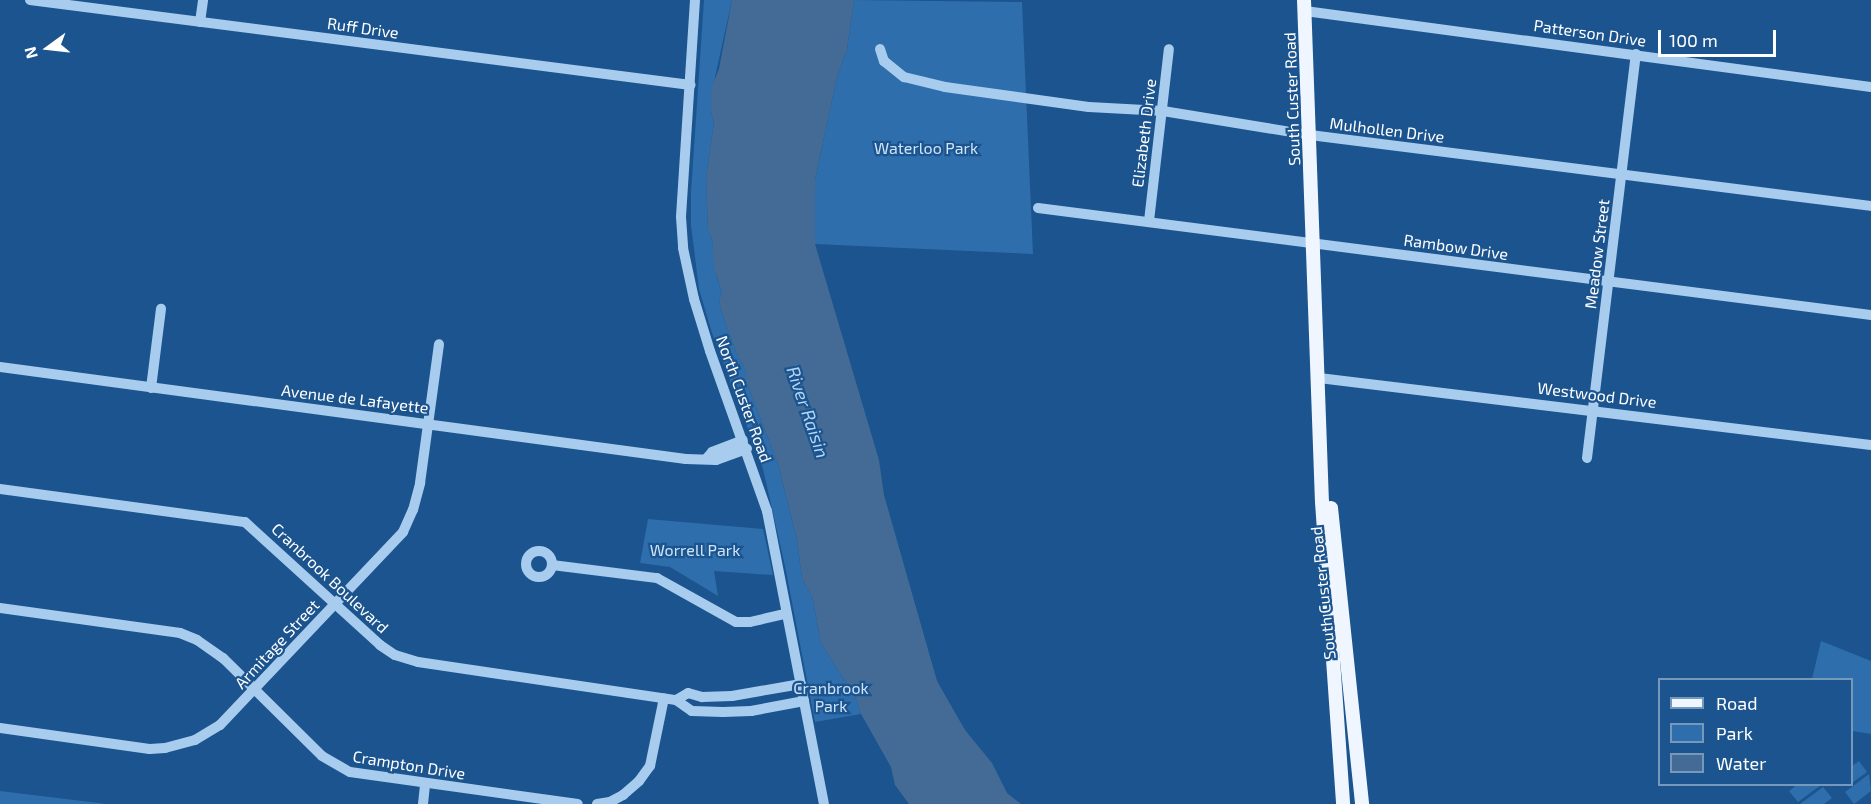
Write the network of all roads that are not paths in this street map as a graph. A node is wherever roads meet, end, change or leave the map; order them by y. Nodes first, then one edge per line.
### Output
1 (30, 0) edge
2 (203, 0) edge
3 (695, 0) edge
4 (1304, 6) edge
5 (200, 22) junction
6 (880, 49) dead end
7 (1169, 49) dead end
8 (1636, 54) junction
9 (691, 85) junction
10 (1871, 87) edge
11 (1163, 111) junction
12 (1310, 135) junction
13 (1621, 174) junction
14 (1871, 206) edge
15 (1038, 208) dead end
16 (1149, 221) junction
17 (1314, 243) junction
18 (1608, 283) junction
19 (161, 309) dead end
20 (1871, 315) edge
21 (439, 344) dead end
22 (0, 368) edge
23 (1319, 378) junction
24 (151, 388) junction
25 (1593, 409) junction
26 (429, 424) junction
27 (745, 444) junction
28 (1871, 445) edge
29 (1587, 458) dead end
30 (0, 489) edge
31 (552, 565) dead end
32 (337, 603) junction
33 (0, 608) edge
34 (786, 614) junction
35 (801, 684) junction
36 (256, 690) junction
37 (664, 698) junction
38 (676, 700) junction
39 (804, 701) junction
40 (0, 728) edge
41 (425, 784) junction
42 (423, 804) edge
43 (578, 804) edge
44 (597, 804) edge
45 (824, 804) edge
46 (1343, 804) edge
47 (1362, 804) edge

1 - 5 street, Ruff Drive
2 - 5 street
3 - 9 street, North Custer Road
4 - 8 street, Patterson Drive
4 - 12 main road, South Custer Road
5 - 9 street, Ruff Drive
6 - 11 street, Mulhollen Drive
7 - 11 street, Elizabeth Drive
8 - 10 street, Patterson Drive
8 - 13 street, Meadow Street
9 - 27 street, North Custer Road
11 - 12 street, Mulhollen Drive
11 - 16 street, Elizabeth Drive
12 - 13 street, Mulhollen Drive
12 - 17 main road, South Custer Road
13 - 14 street, Mulhollen Drive
13 - 18 street, Meadow Street
15 - 16 street, Rambow Drive
16 - 17 street, Rambow Drive
17 - 18 street, Rambow Drive
17 - 23 main road, South Custer Road
18 - 20 street, Rambow Drive
18 - 25 street, Meadow Street
19 - 24 street
21 - 26 street, Armitage Street
22 - 24 street, Avenue de Lafayette
23 - 25 street, Westwood Drive
23 - 46 main road, South Custer Road
23 - 47 main road, South Custer Road
24 - 26 street, Avenue de Lafayette
25 - 28 street, Westwood Drive
25 - 29 street, Meadow Street
26 - 27 street, Avenue de Lafayette
26 - 32 street, Armitage Street
27 - 34 street, North Custer Road
30 - 32 street, Cranbrook Boulevard
31 - 34 street
32 - 36 street, Armitage Street
32 - 37 street, Cranbrook Boulevard
33 - 36 street, Crampton Drive
34 - 35 street, North Custer Road
35 - 38 street, Cranbrook Boulevard
35 - 39 street, North Custer Road
36 - 40 street, Armitage Street
36 - 41 street, Crampton Drive
37 - 38 street, Cranbrook Boulevard
37 - 44 street
38 - 39 street, Cranbrook Boulevard
39 - 45 street, North Custer Road
41 - 42 street
41 - 43 street, Crampton Drive

